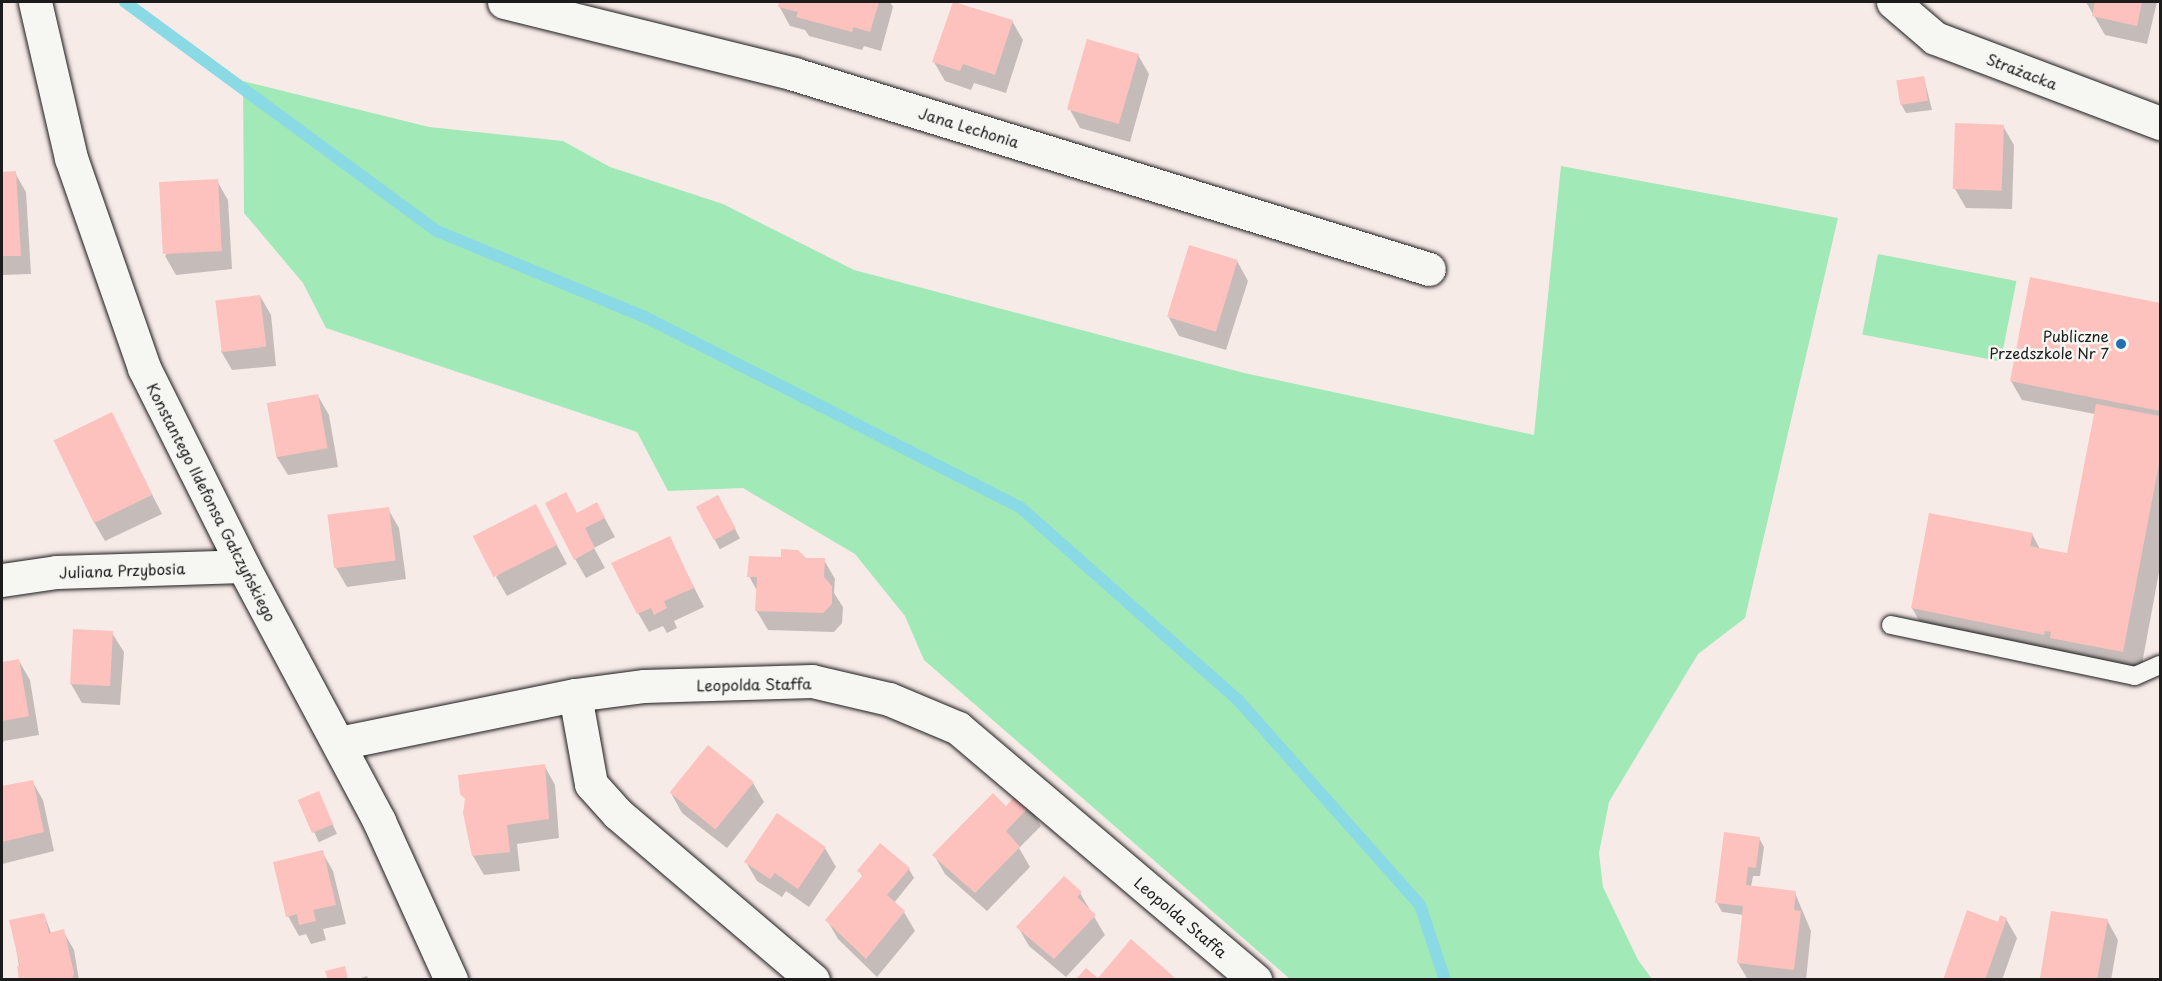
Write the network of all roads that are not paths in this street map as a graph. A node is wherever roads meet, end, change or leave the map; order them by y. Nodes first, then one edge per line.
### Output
1 (35, 2) edge
2 (504, 2) edge
3 (1893, 2) edge
4 (2160, 123) edge
5 (1429, 269) dead end
6 (243, 566) junction
7 (2, 580) edge
8 (1891, 625) dead end
9 (2160, 667) edge
10 (575, 695) junction
11 (339, 743) junction
12 (451, 980) edge
13 (813, 980) edge
14 (1255, 980) edge

1 - 6 street, Konstantego Ildefonsa Gałczyńskiego
2 - 5 street, Jana Lechonia
3 - 4 street, Strażacka
6 - 7 street, Juliana Przybosia
6 - 11 street, Konstantego Ildefonsa Gałczyńskiego
8 - 9 lane
10 - 11 street, Leopolda Staffa
10 - 13 street
10 - 14 street, Leopolda Staffa
11 - 12 street, Konstantego Ildefonsa Gałczyńskiego

